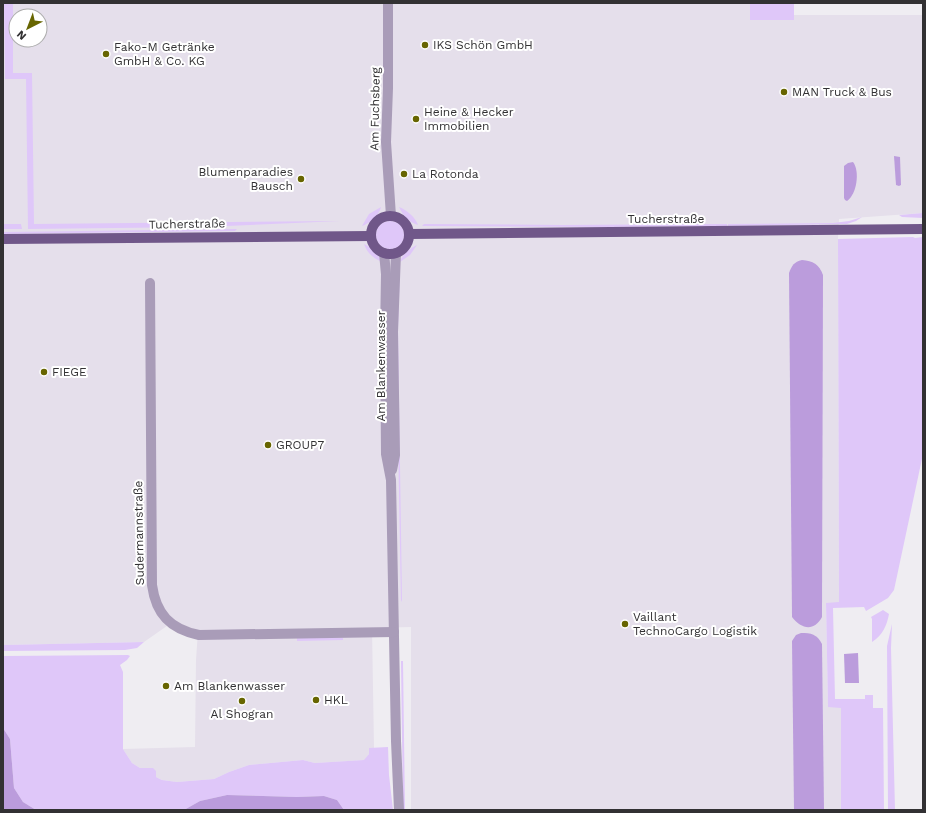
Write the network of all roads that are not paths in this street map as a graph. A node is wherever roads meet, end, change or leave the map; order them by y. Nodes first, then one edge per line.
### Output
1 (388, 3) edge
2 (391, 216) junction
3 (923, 229) edge
4 (409, 234) junction
5 (371, 236) junction
6 (3, 239) edge
7 (384, 253) junction
8 (396, 253) junction
9 (150, 284) dead end
10 (391, 480) junction
11 (394, 632) junction
12 (399, 810) edge

1 - 2 street, Am Fuchsberg
2 - 4 main road
2 - 5 main road
3 - 4 main road, Tucherstraße
4 - 8 main road
5 - 6 main road, Tucherstraße
5 - 7 main road
7 - 8 main road
7 - 10 street, Am Blankenwasser
8 - 10 street, Am Blankenwasser
9 - 11 street, Sudermannstraße
10 - 11 street, Am Blankenwasser
11 - 12 street, Am Blankenwasser

